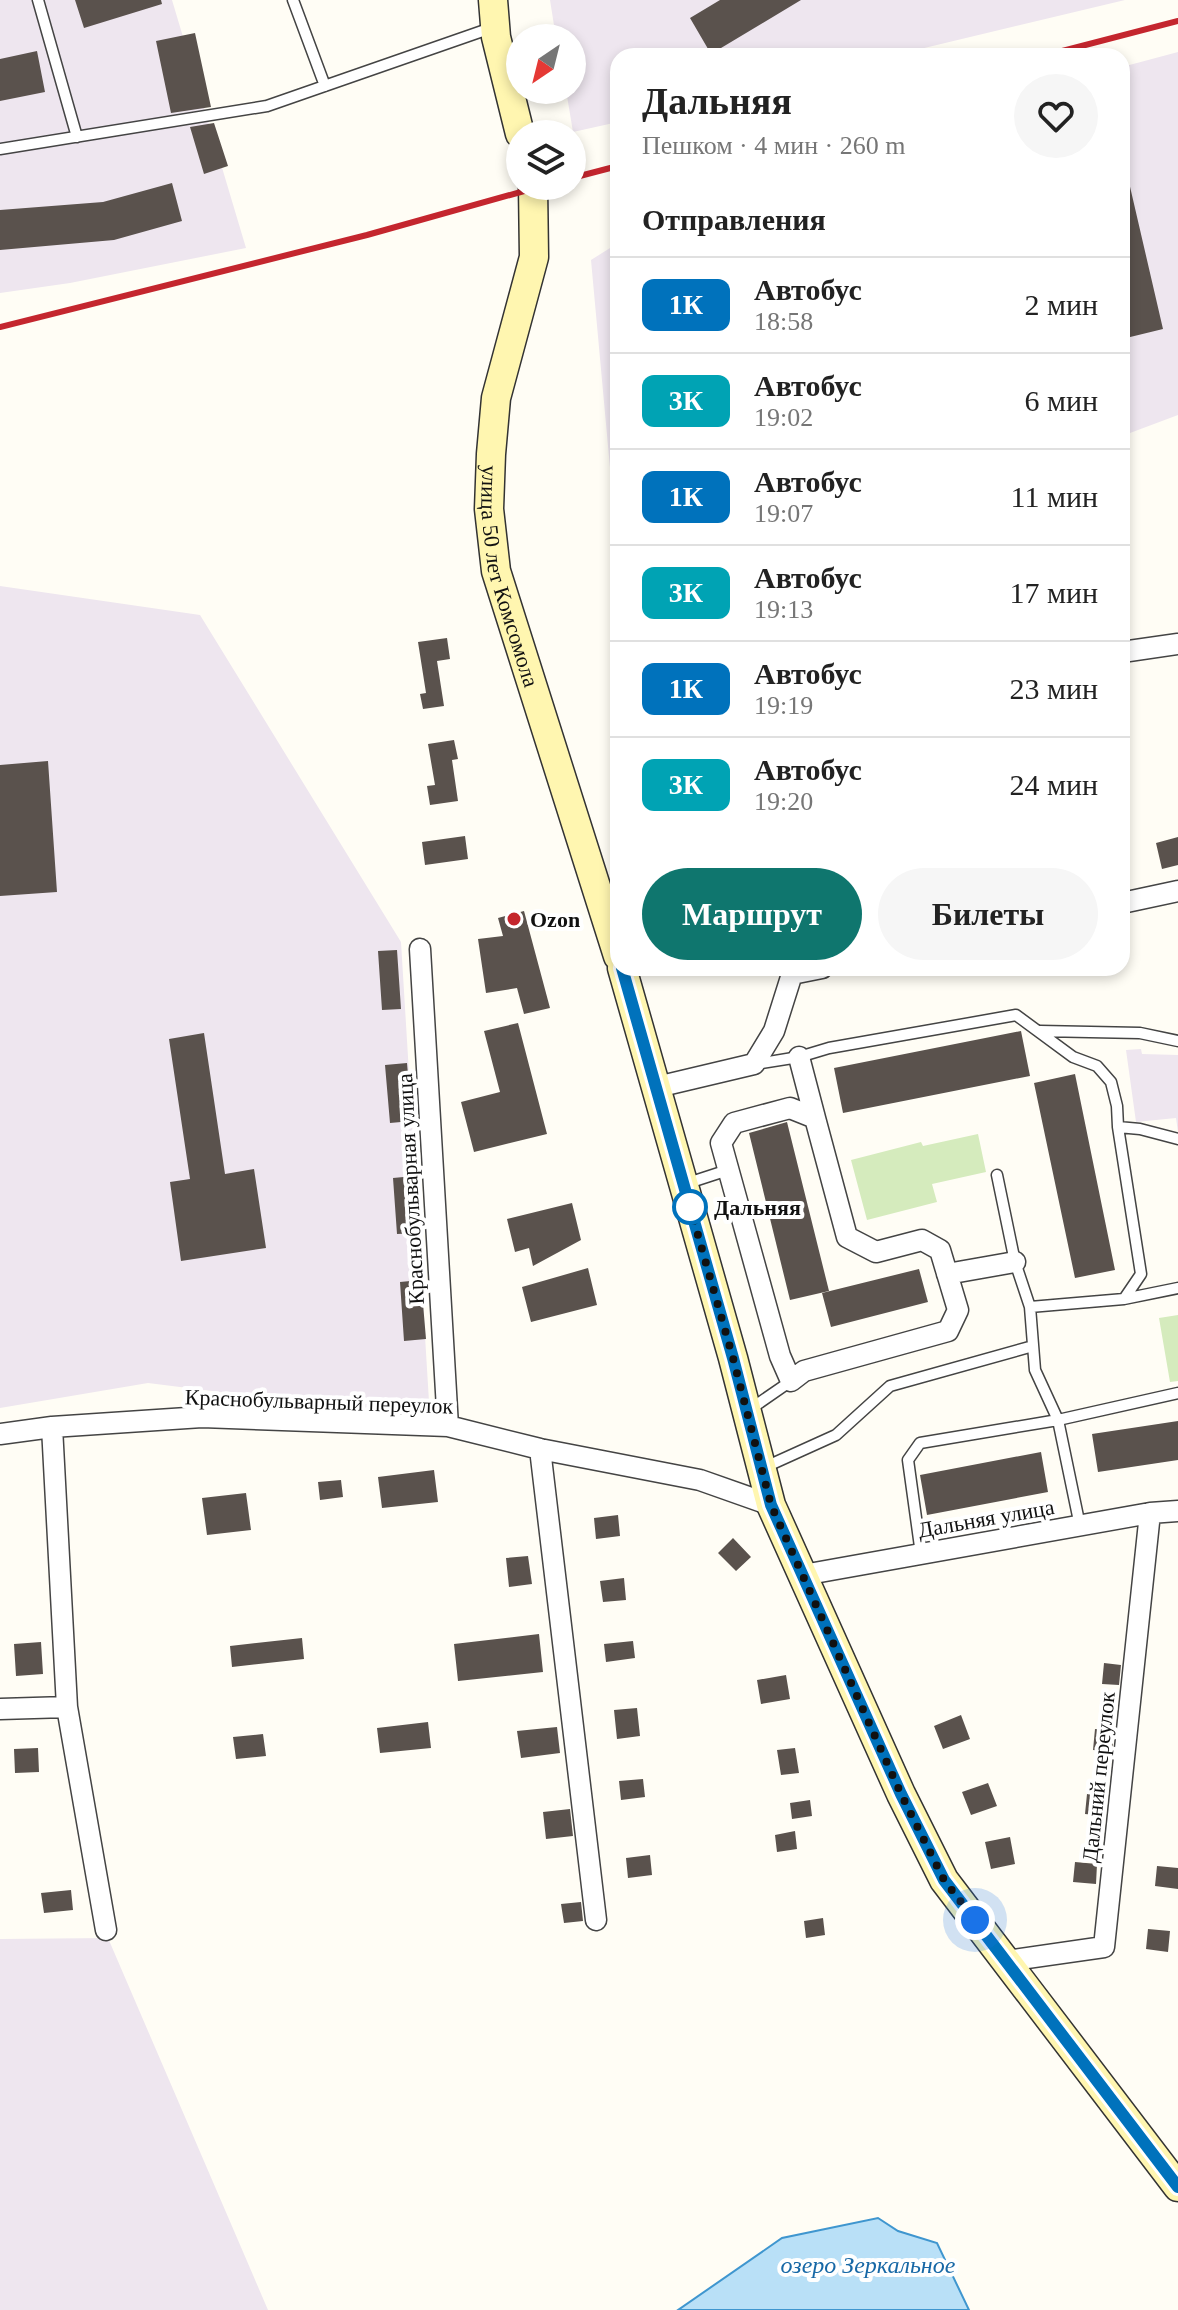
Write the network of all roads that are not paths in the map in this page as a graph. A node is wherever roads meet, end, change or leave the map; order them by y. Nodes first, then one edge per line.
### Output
1 (38, 0) edge
2 (293, 0) edge
3 (494, 13) edge
4 (325, 86) junction
5 (517, 120) edge
6 (77, 137) junction
7 (0, 149) edge
8 (533, 200) edge
9 (1178, 644) edge
10 (1130, 651) edge
11 (1178, 891) edge
12 (1130, 901) edge
13 (610, 931) edge
14 (420, 949) dead end
15 (624, 976) edge
16 (791, 976) edge
17 (1040, 1031) junction
18 (1178, 1041) edge
19 (799, 1057) junction
20 (754, 1064) junction
21 (657, 1087) junction
22 (815, 1118) junction
23 (1118, 1127) junction
24 (1178, 1139) edge
25 (728, 1170) junction
26 (997, 1175) dead end
27 (684, 1184) junction
28 (1015, 1262) junction
29 (947, 1274) junction
30 (1178, 1288) edge
31 (1124, 1299) junction
32 (1030, 1307) junction
33 (1033, 1346) junction
34 (791, 1381) junction
35 (1178, 1393) edge
36 (747, 1412) junction
37 (1058, 1420) junction
38 (448, 1426) junction
39 (52, 1427) junction
40 (0, 1434) edge
41 (540, 1449) junction
42 (762, 1468) junction
43 (771, 1505) junction
44 (1178, 1511) edge
45 (1150, 1513) junction
46 (1080, 1526) junction
47 (921, 1554) junction
48 (803, 1575) junction
49 (67, 1707) junction
50 (0, 1709) edge
51 (596, 1920) dead end
52 (106, 1930) dead end
53 (1006, 1961) junction
54 (1178, 2187) edge

1 - 6 lane
2 - 4 lane
3 - 4 lane
3 - 5 street
4 - 6 lane
6 - 7 lane
8 - 13 street, улица 50 лет Комсомола
9 - 10 street
11 - 12 street
14 - 38 street, Краснобульварная улица
15 - 21 street
16 - 20 street
17 - 18 lane
17 - 19 lane
17 - 23 lane
19 - 20 lane
19 - 22 street
20 - 21 street
21 - 27 street
22 - 25 street
22 - 29 street
23 - 24 lane
23 - 31 lane
25 - 27 lane
25 - 34 street
26 - 28 lane
27 - 36 street
28 - 29 street
28 - 32 lane
29 - 34 street
30 - 31 lane
31 - 32 lane
32 - 33 lane
33 - 37 lane
33 - 42 lane
34 - 36 lane
35 - 37 lane
36 - 42 street
37 - 46 lane
37 - 47 lane
38 - 39 street, Краснобульварный переулок
38 - 41 street, Краснобульварный переулок
39 - 40 street, Краснобульварный переулок
39 - 49 street
41 - 43 street, Краснобульварный переулок
41 - 51 street
42 - 43 street
43 - 48 street
44 - 45 street, Дальняя улица
45 - 46 street, Дальняя улица
45 - 53 street, Дальний переулок
46 - 47 street, Дальняя улица
47 - 48 street, Дальняя улица
48 - 53 street
49 - 50 street
49 - 52 street
53 - 54 street

